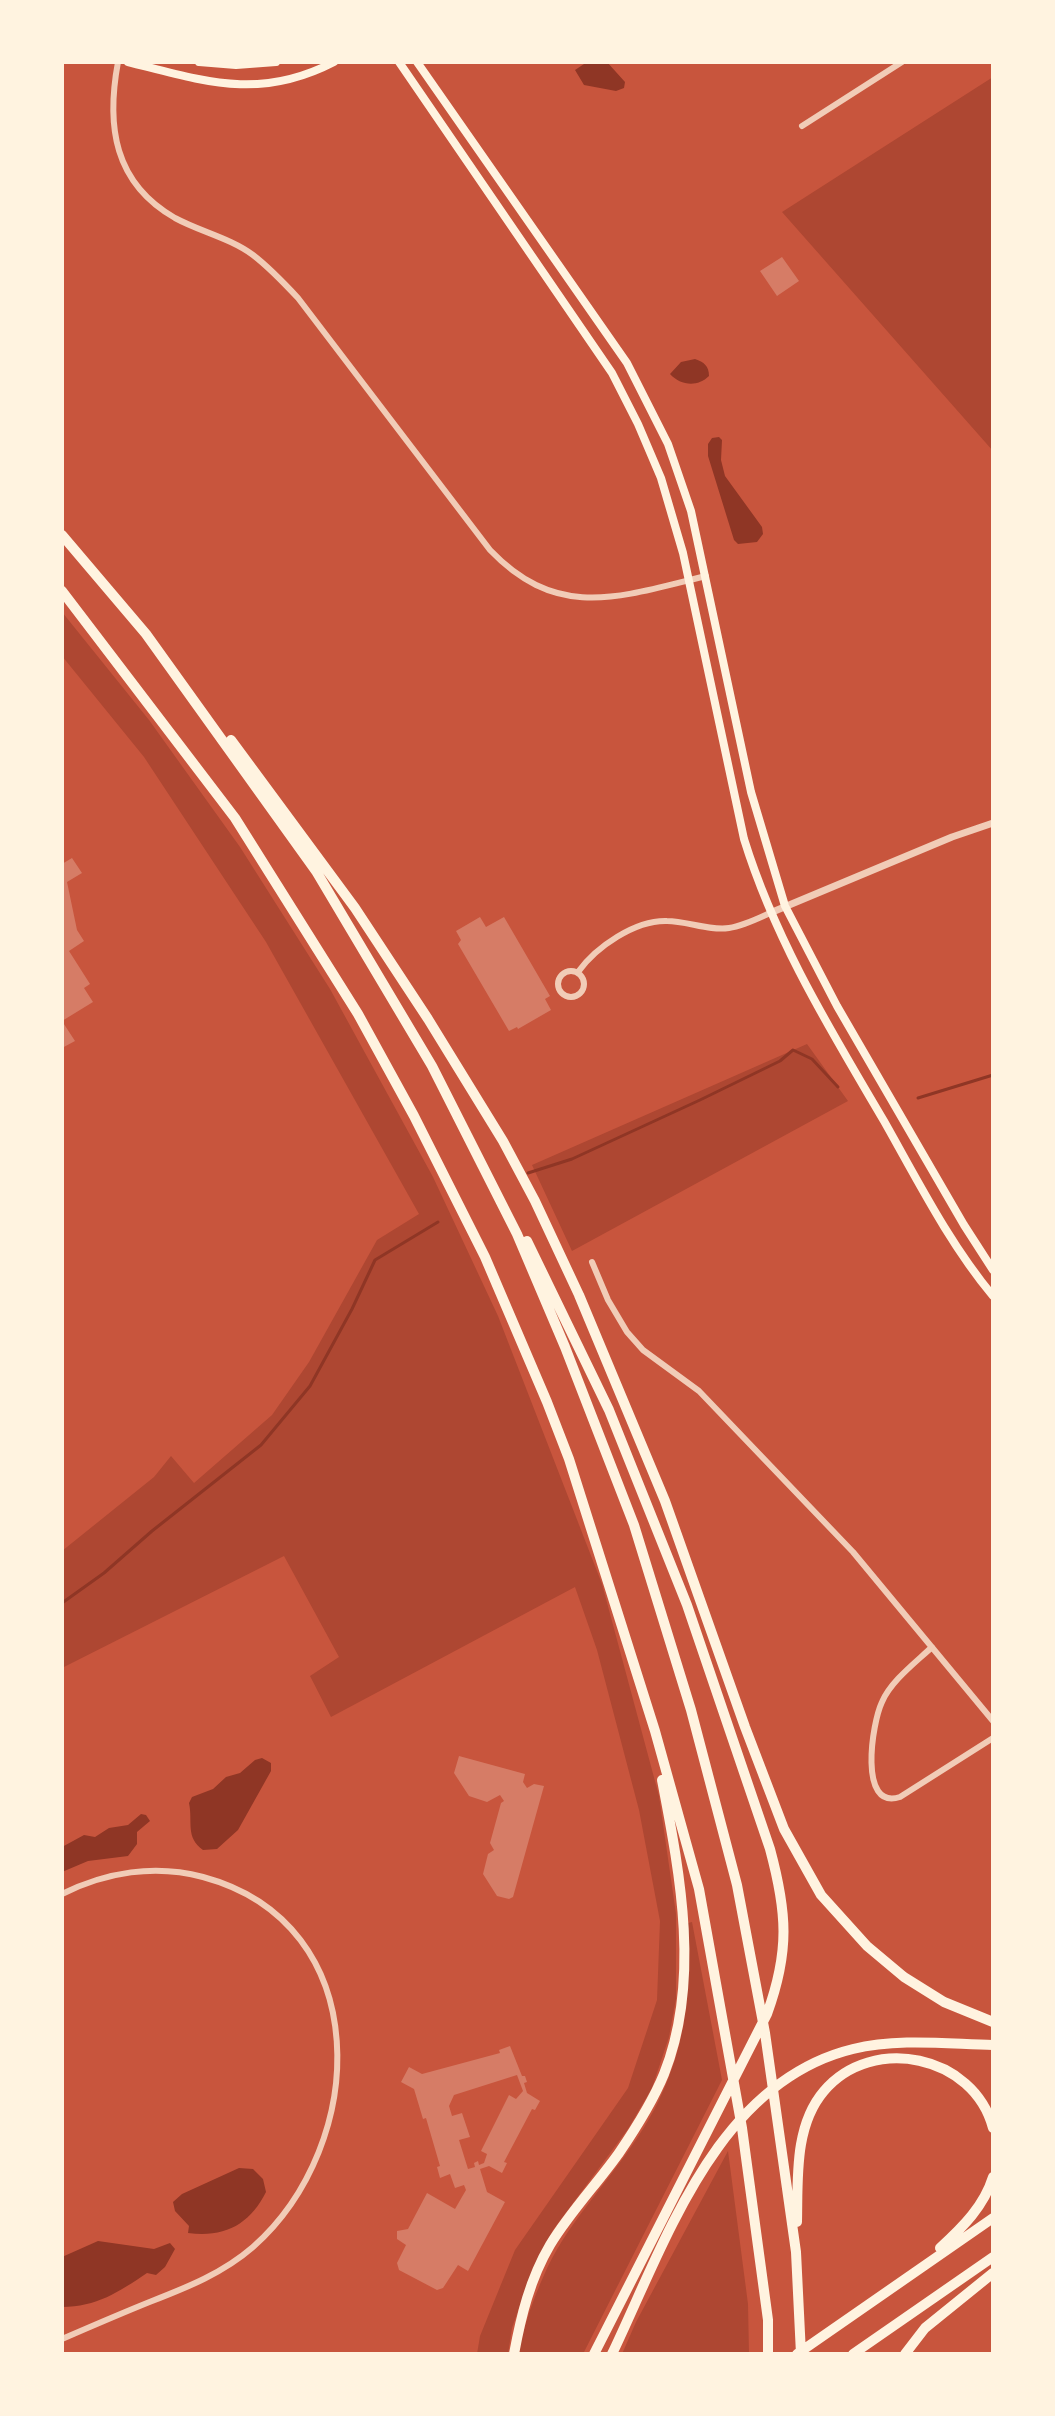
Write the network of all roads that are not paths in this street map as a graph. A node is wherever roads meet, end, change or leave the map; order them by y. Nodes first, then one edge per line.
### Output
1 (118, 62) edge
2 (128, 62) edge
3 (199, 62) edge
4 (276, 62) edge
5 (334, 62) edge
6 (399, 62) edge
7 (417, 62) edge
8 (902, 62) edge
9 (802, 126) dead end
10 (62, 535) edge
11 (706, 576) junction
12 (690, 580) junction
13 (62, 591) edge
14 (146, 634) junction
15 (993, 823) edge
16 (785, 906) junction
17 (770, 913) junction
18 (578, 972) junction
19 (484, 1166) junction
20 (592, 1262) dead end
21 (993, 1270) edge
22 (993, 1296) edge
23 (932, 1647) junction
24 (649, 1711) junction
25 (993, 1721) edge
26 (993, 1738) edge
27 (62, 1894) edge
28 (993, 2022) edge
29 (993, 2045) edge
30 (993, 2128) edge
31 (993, 2177) edge
32 (993, 2218) edge
33 (796, 2252) junction
34 (993, 2257) edge
35 (993, 2273) edge
36 (912, 2274) junction
37 (62, 2339) edge
38 (854, 2353) edge
39 (514, 2354) edge
40 (594, 2354) edge
41 (612, 2354) edge
42 (768, 2354) edge
43 (799, 2354) edge
44 (905, 2354) edge

1 - 12 street
2 - 5 main road
3 - 4 main road
6 - 12 main road
7 - 11 main road
8 - 9 street
10 - 14 highway
11 - 12 street
11 - 16 main road
12 - 17 main road
13 - 24 highway
14 - 19 highway
14 - 28 highway
15 - 16 street
16 - 17 street
16 - 21 main road
17 - 18 street
17 - 22 main road
18 - 18 street
19 - 33 highway
19 - 40 highway
20 - 23 street
23 - 25 street
23 - 26 street
24 - 39 highway
24 - 42 highway
27 - 37 street
29 - 41 highway
30 - 33 highway
31 - 36 highway
32 - 36 highway
33 - 43 highway
34 - 38 highway
35 - 44 highway
36 - 43 highway

